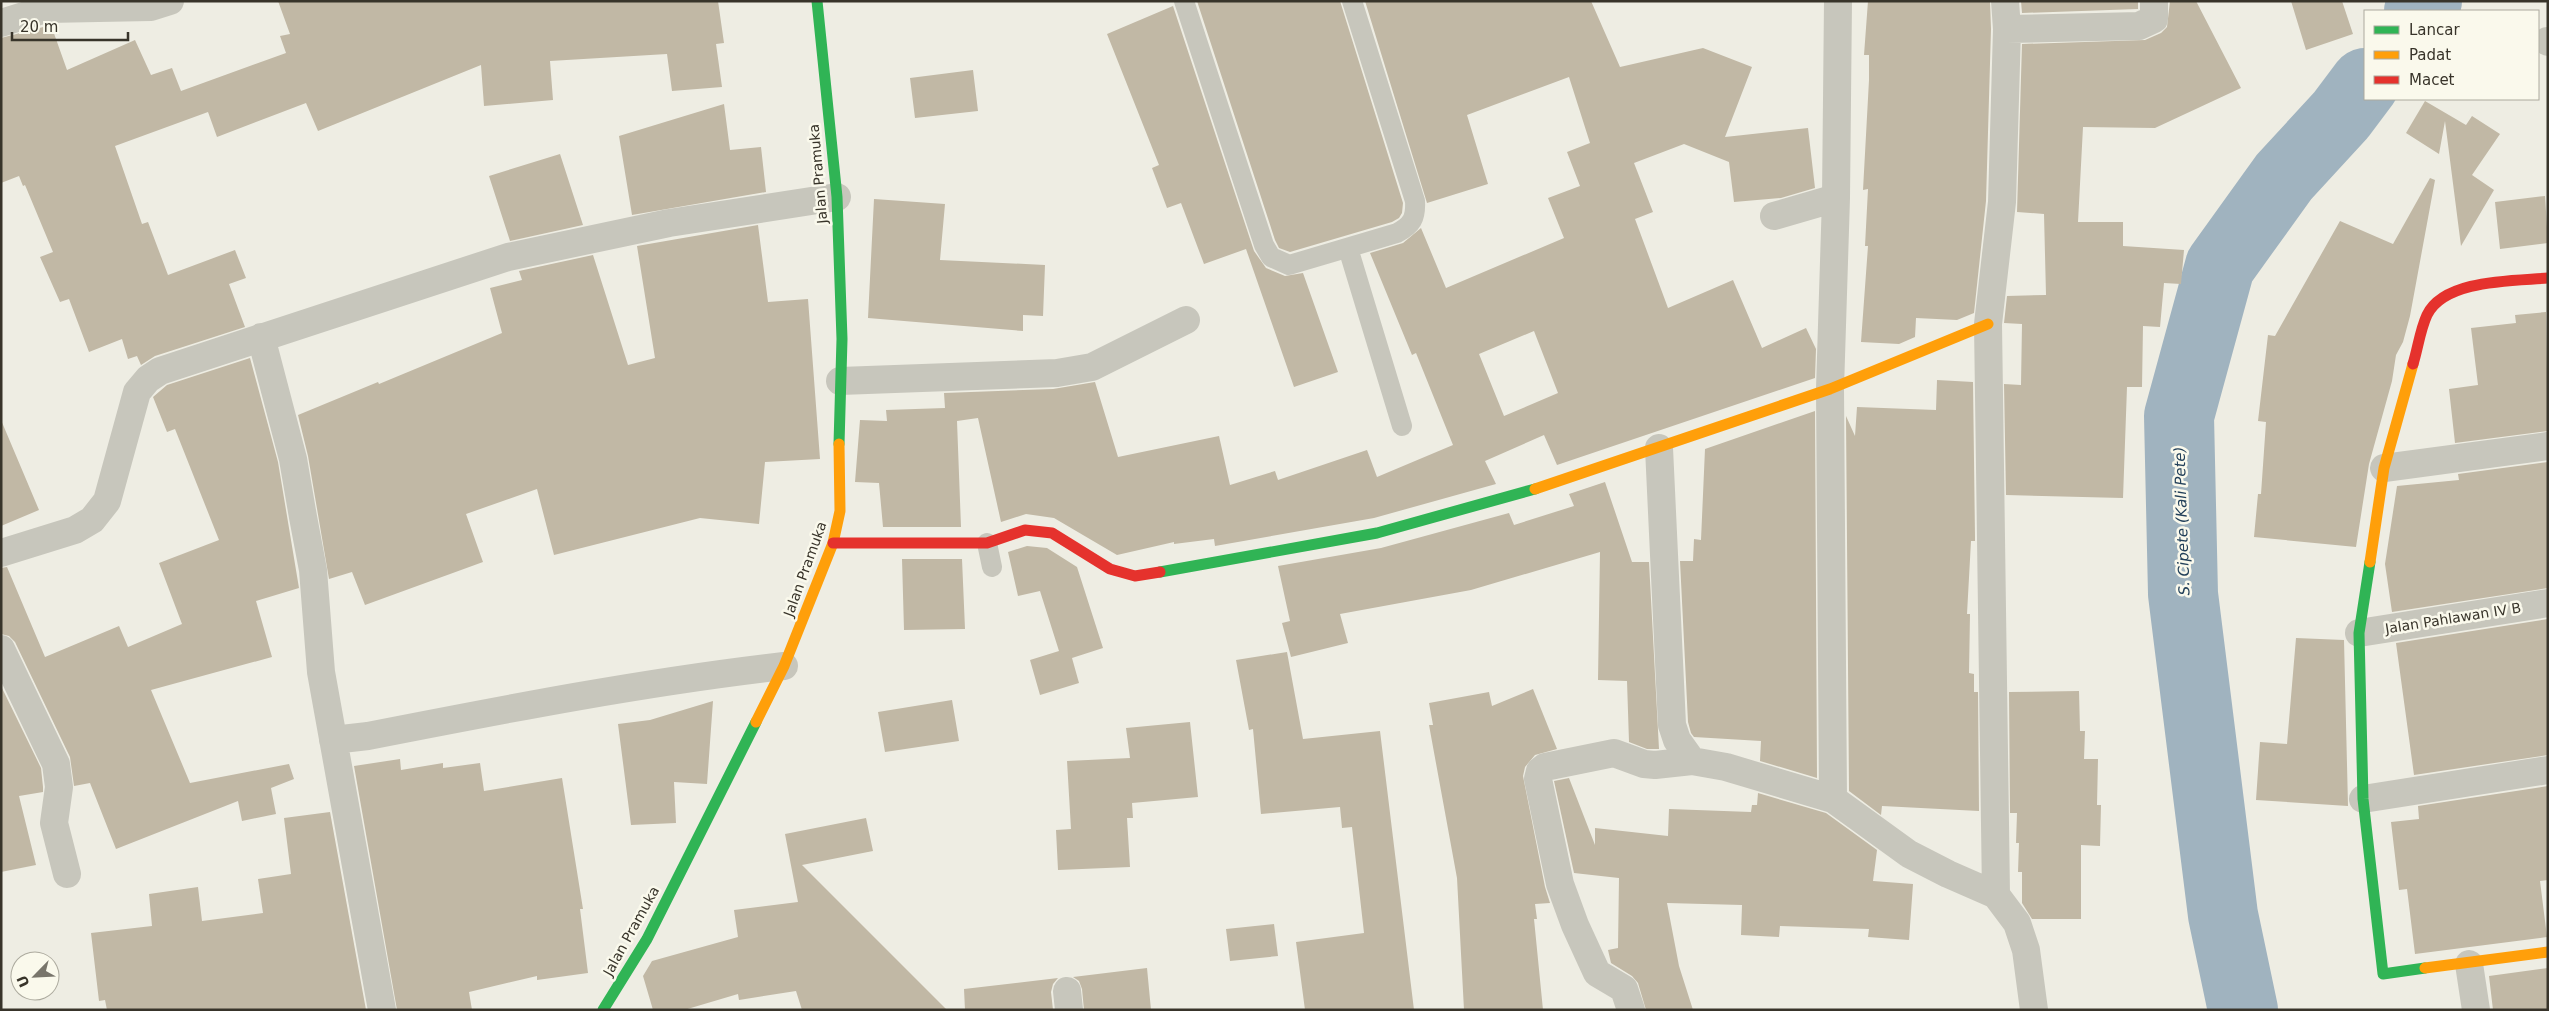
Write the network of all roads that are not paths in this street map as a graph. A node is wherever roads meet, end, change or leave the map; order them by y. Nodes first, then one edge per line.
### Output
1 (170, 1) edge
2 (817, 1) edge
3 (1184, 1) edge
4 (1352, 1) edge
5 (1838, 1) edge
6 (2005, 1) edge
7 (2154, 1) edge
8 (1, 23) edge
9 (2007, 29) junction
10 (837, 198) junction
11 (1836, 198) junction
12 (1774, 216) dead end
13 (1348, 248) junction
14 (2548, 278) edge
15 (1186, 320) dead end
16 (1988, 324) junction
17 (261, 338) junction
18 (840, 381) junction
19 (1830, 389) junction
20 (1402, 426) dead end
21 (2548, 446) edge
22 (1659, 448) junction
23 (2384, 468) junction
24 (833, 543) junction
25 (987, 543) junction
26 (1, 553) edge
27 (992, 567) dead end
28 (2548, 603) edge
29 (2359, 633) junction
30 (1, 650) edge
31 (784, 666) junction
32 (333, 740) junction
33 (1692, 761) junction
34 (2548, 770) edge
35 (1833, 799) junction
36 (2362, 799) junction
37 (67, 874) dead end
38 (1996, 894) junction
39 (2548, 952) edge
40 (2469, 964) junction
41 (382, 1010) edge
42 (603, 1010) edge
43 (1630, 1010) edge
44 (2034, 1010) edge
45 (2476, 1010) edge

1 - 8 street
2 - 10 street, Jalan Pramuka
3 - 13 lane
4 - 13 lane
5 - 11 street
6 - 9 street
7 - 9 street
9 - 16 street
10 - 17 street
10 - 18 street, Jalan Pramuka
11 - 12 street
11 - 19 street
13 - 20 lane
14 - 23 street
15 - 18 street
16 - 19 street
16 - 38 street
17 - 26 street
17 - 32 street
18 - 24 street, Jalan Pramuka
19 - 22 street
19 - 35 street
21 - 23 street
22 - 25 street
22 - 33 street
23 - 29 street
24 - 25 street
24 - 31 street, Jalan Pramuka
25 - 27 lane
28 - 29 street, Jalan Pahlawan IV B
29 - 36 street
30 - 37 street
31 - 32 street
31 - 42 street, Jalan Pramuka
32 - 41 street
33 - 35 street
33 - 43 street
34 - 36 street
35 - 38 street
36 - 40 street
38 - 44 street
39 - 40 street
40 - 45 street

